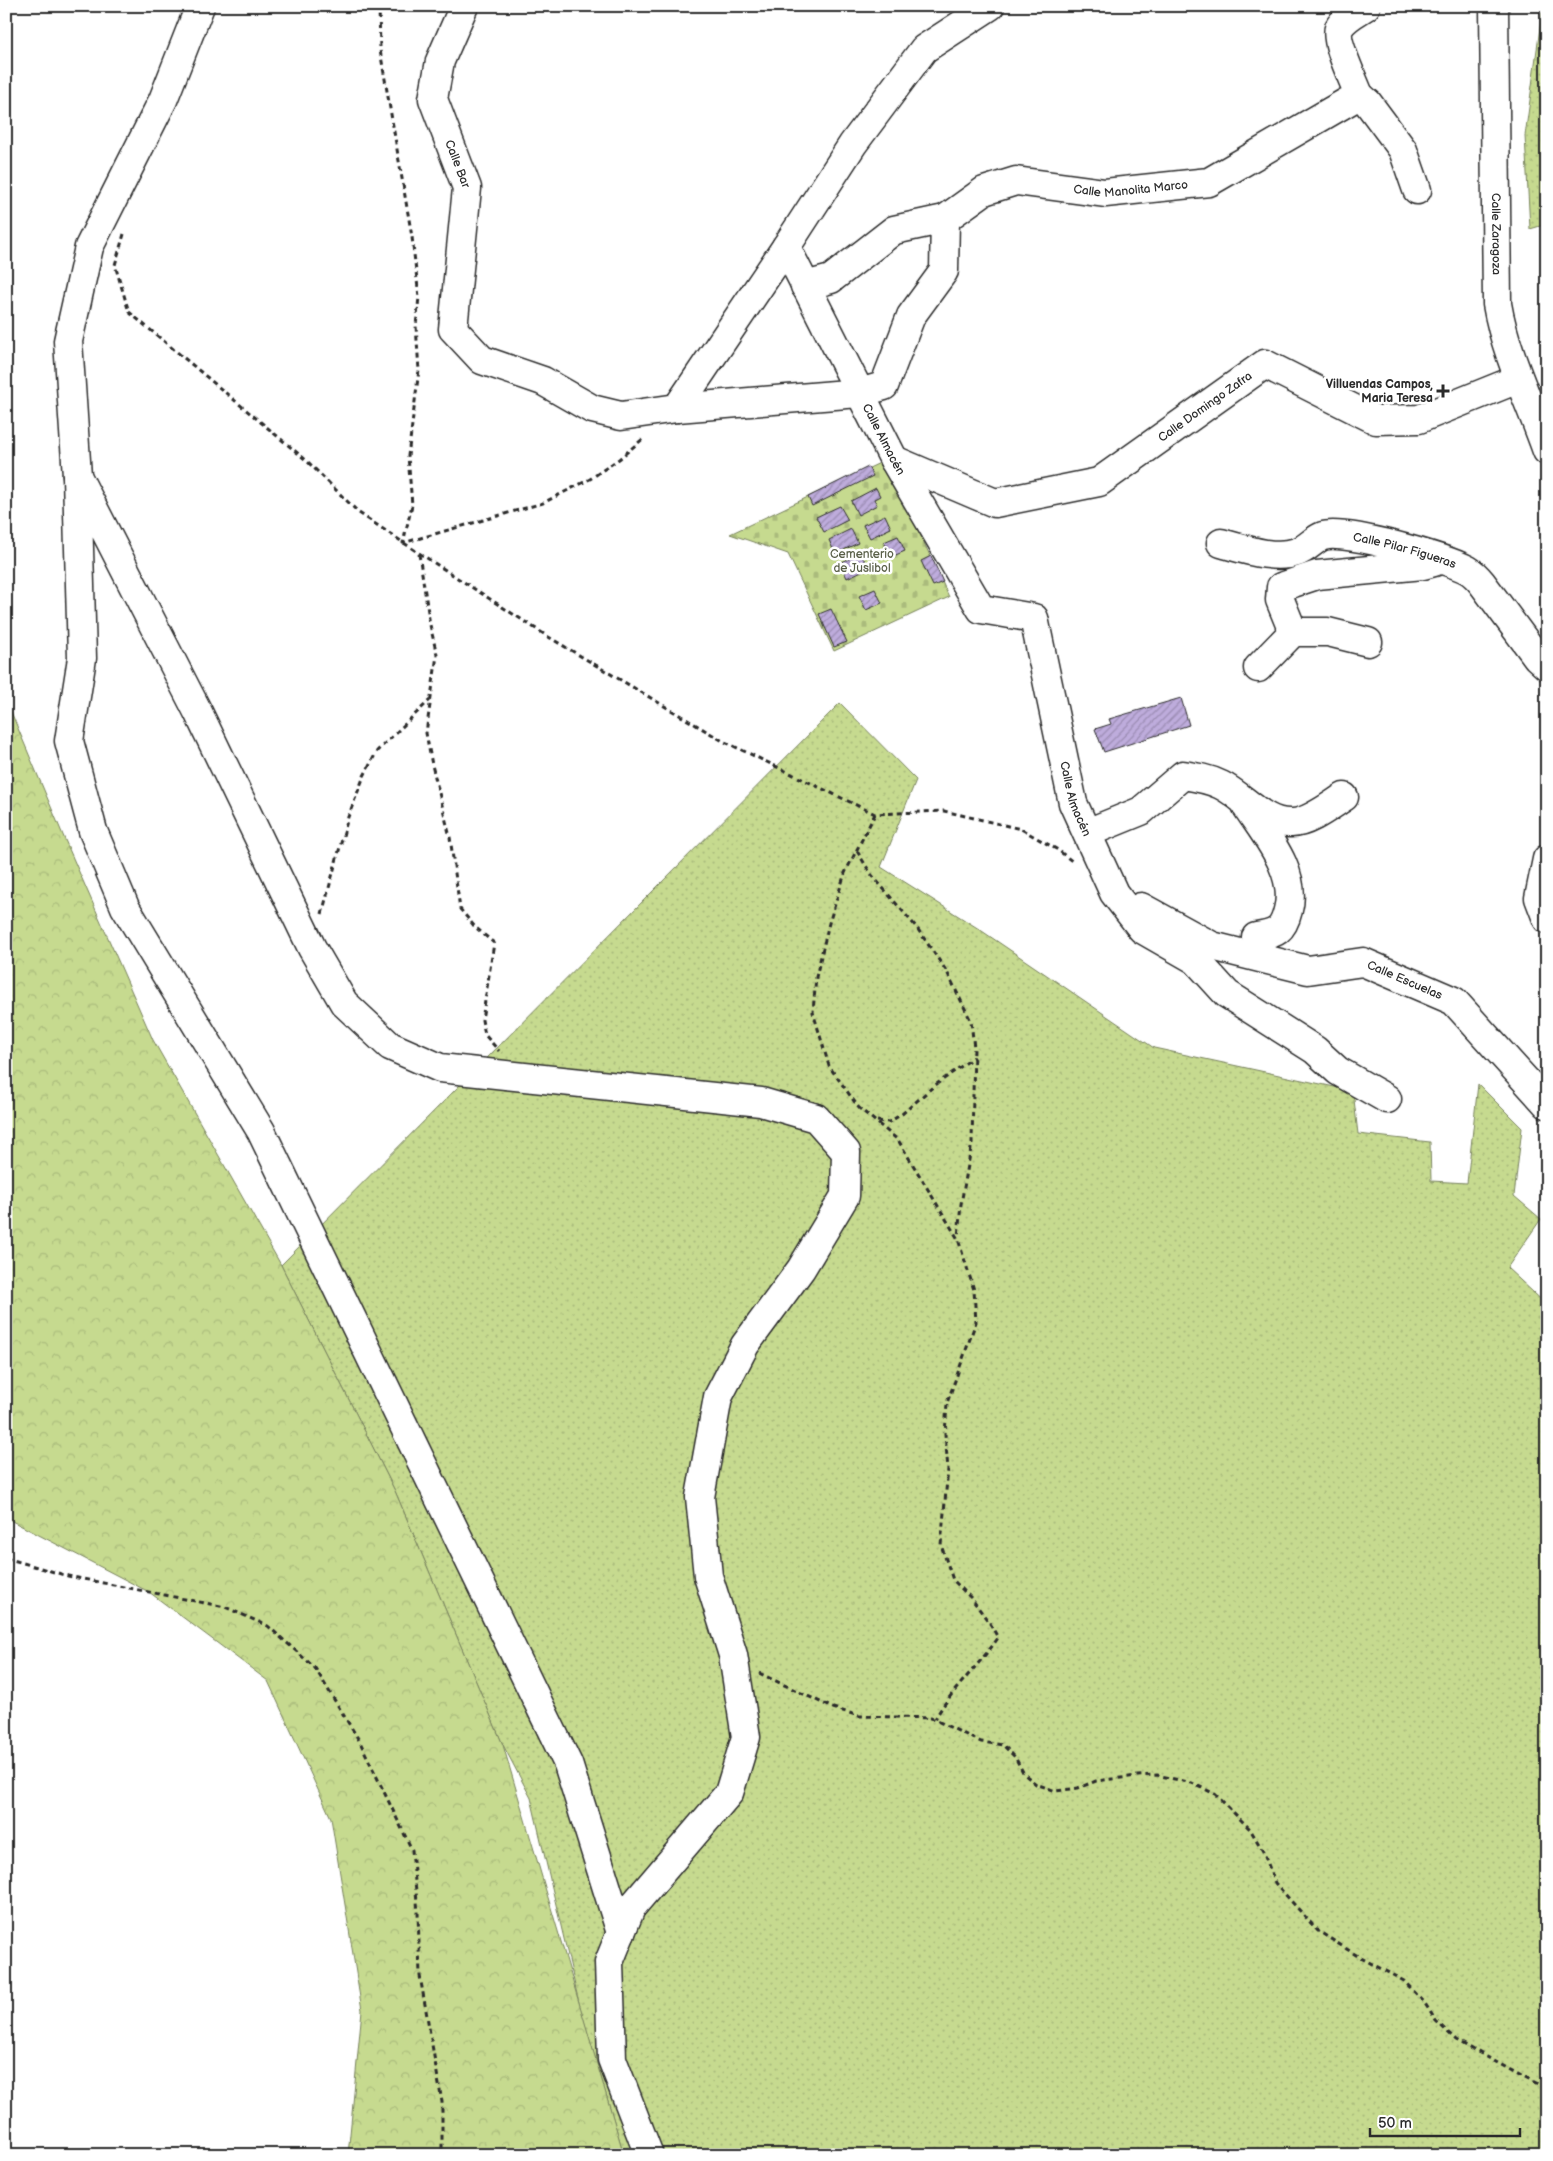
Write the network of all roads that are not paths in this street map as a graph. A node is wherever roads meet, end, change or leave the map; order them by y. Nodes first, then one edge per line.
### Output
1 (200, 6) edge
2 (464, 6) edge
3 (990, 6) edge
4 (1366, 6) edge
5 (1494, 6) edge
6 (1359, 95) junction
7 (1417, 190) dead end
8 (945, 219) junction
9 (786, 247) junction
10 (805, 286) junction
11 (1518, 379) junction
12 (859, 393) junction
13 (677, 408) junction
14 (1547, 451) edge
15 (894, 460) junction
16 (77, 476) junction
17 (1221, 543) dead end
18 (1440, 560) junction
19 (1293, 632) junction
20 (1368, 642) dead end
21 (1547, 666) edge
22 (1258, 668) dead end
23 (1344, 797) dead end
24 (1242, 799) junction
25 (1087, 833) junction
26 (1547, 859) edge
27 (1114, 893) junction
28 (1547, 920) edge
29 (1256, 937) dead end
30 (1387, 1098) dead end
31 (1546, 1102) edge
32 (621, 1933) junction
33 (648, 2155) edge

1 - 16 street
2 - 13 street, Calle Bar
3 - 9 street
4 - 6 street
5 - 11 street, Calle Zaragoza
6 - 7 street
6 - 8 street, Calle Manolita Marco
8 - 10 street, Calle Manolita Marco
8 - 12 street
9 - 10 street, Calle Almacén
9 - 13 street
10 - 12 street, Calle Almacén
11 - 14 street, Calle Zaragoza
11 - 15 street, Calle Domingo Zafra
12 - 13 street
12 - 15 street, Calle Almacén
15 - 25 street, Calle Almacén
16 - 32 street
16 - 32 street
17 - 18 street, Calle Pilar Figueras
18 - 19 street
18 - 21 street, Calle Pilar Figueras
19 - 20 street
19 - 22 street
23 - 24 street
24 - 25 street
24 - 29 street
25 - 27 street, Calle Almacén
26 - 28 street
27 - 30 street, Calle Almacén
27 - 31 street, Calle Escuelas
32 - 33 street

